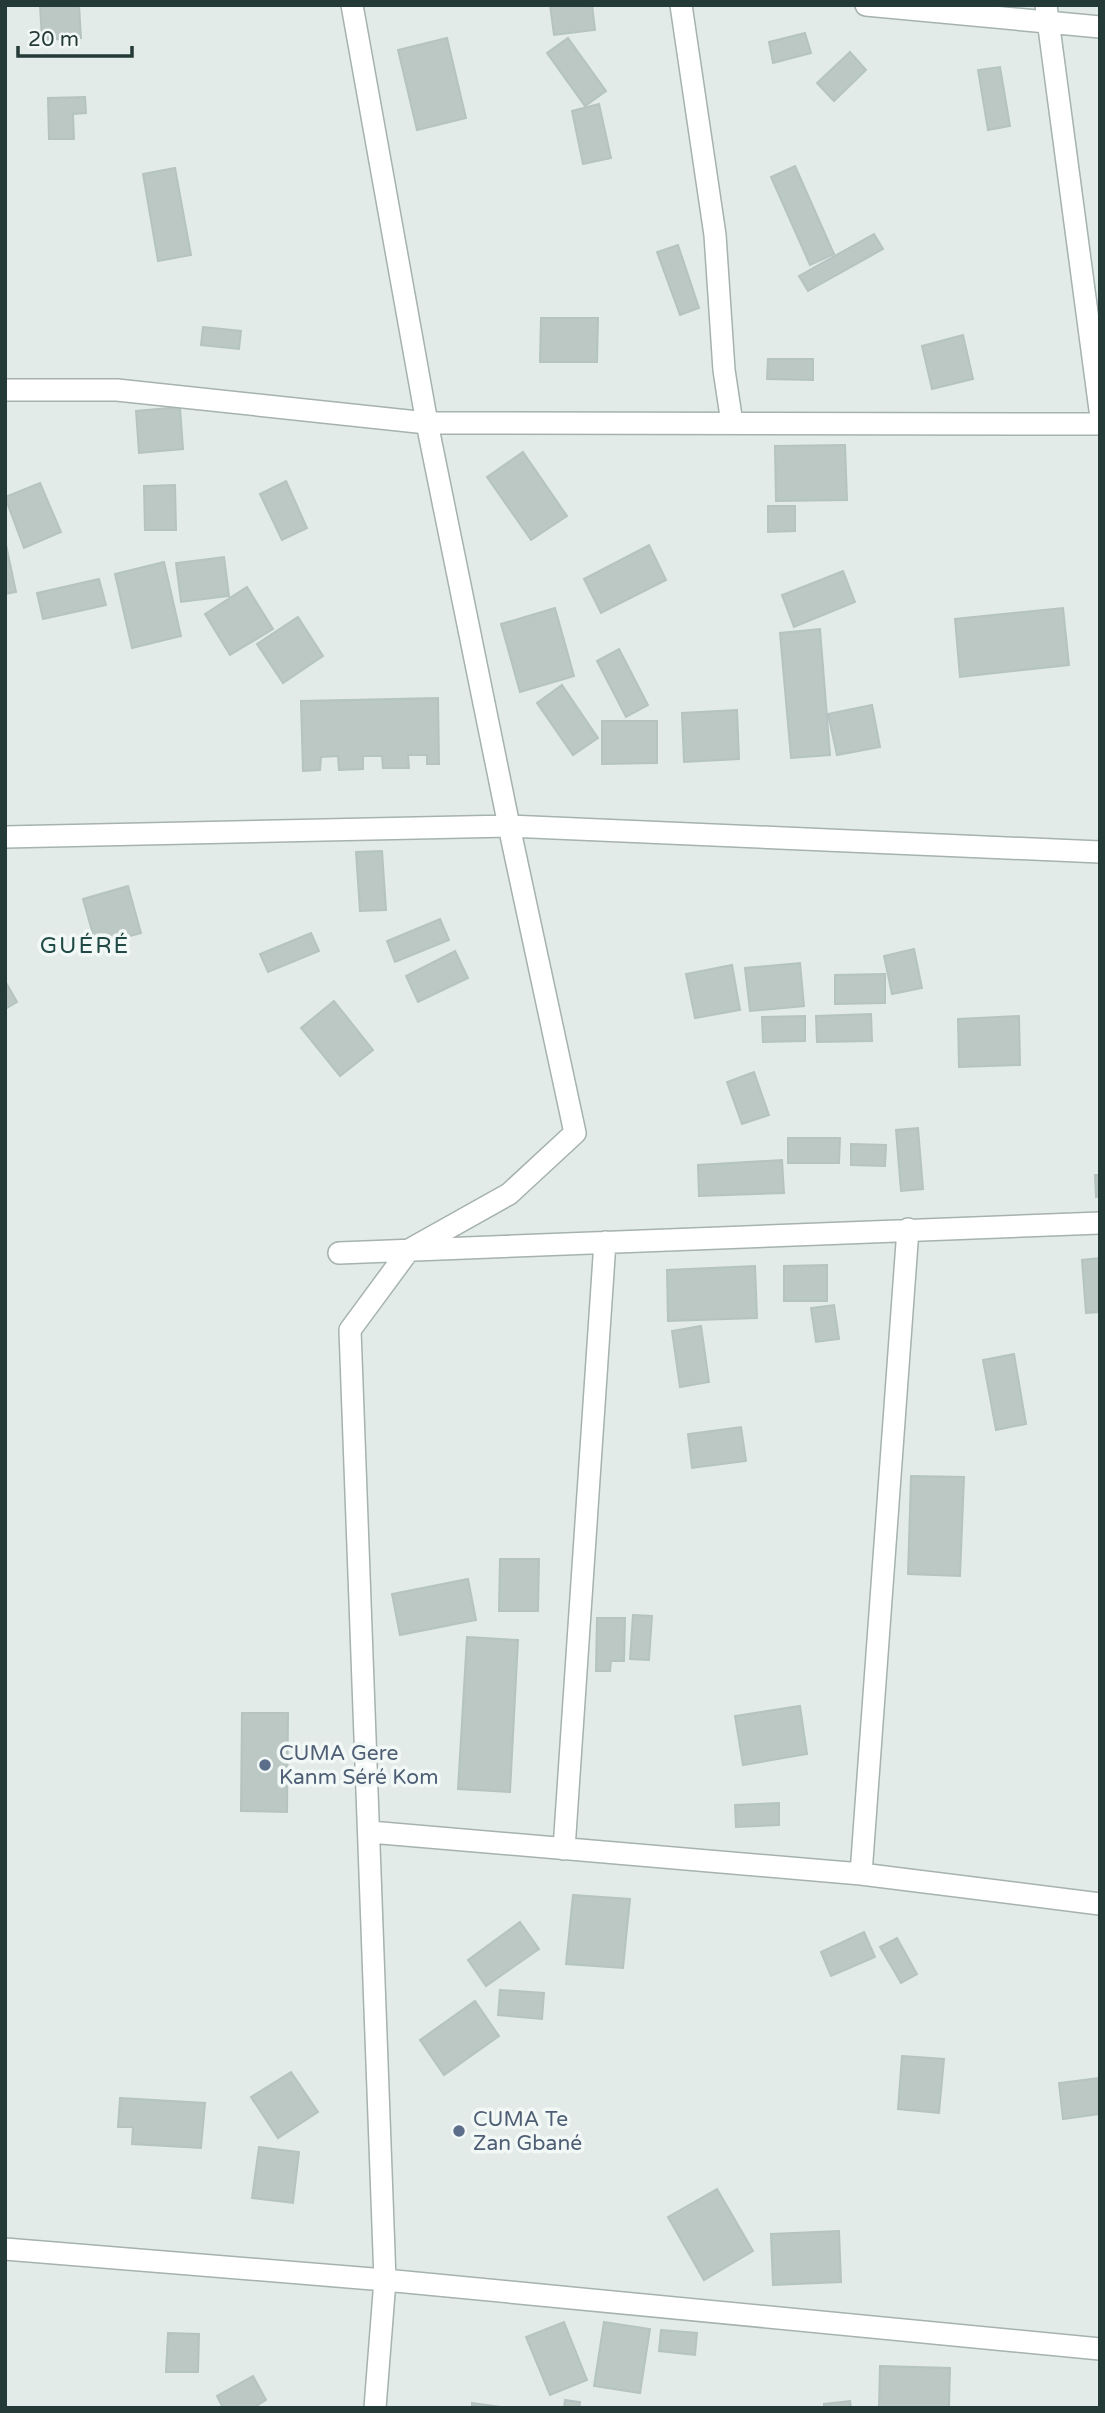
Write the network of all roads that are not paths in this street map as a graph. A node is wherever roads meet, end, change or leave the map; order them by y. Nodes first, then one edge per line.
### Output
1 (352, 5) edge
2 (681, 5) edge
3 (866, 5) edge
4 (1047, 13) edge
5 (1100, 27) edge
6 (5, 390) edge
7 (1100, 410) edge
8 (427, 423) junction
9 (732, 423) junction
10 (1100, 424) edge
11 (509, 826) junction
12 (6, 837) edge
13 (1100, 852) edge
14 (1100, 1223) edge
15 (908, 1230) junction
16 (605, 1242) junction
17 (409, 1250) junction
18 (339, 1253) dead end
19 (370, 1832) junction
20 (564, 1849) junction
21 (861, 1874) junction
22 (1100, 1904) edge
23 (5, 2249) edge
24 (385, 2280) junction
25 (1100, 2349) edge
26 (375, 2408) edge

1 - 8 street
2 - 9 street
3 - 4 street
4 - 5 street
4 - 7 street
6 - 8 street
8 - 9 street
8 - 11 street
9 - 10 street
11 - 12 street
11 - 13 street
11 - 17 street
14 - 15 street
15 - 16 street
15 - 21 street
16 - 17 street
16 - 20 street
17 - 18 street
17 - 19 street
19 - 20 street
19 - 24 street
20 - 21 street
21 - 22 street
23 - 24 street
24 - 25 street
24 - 26 street

